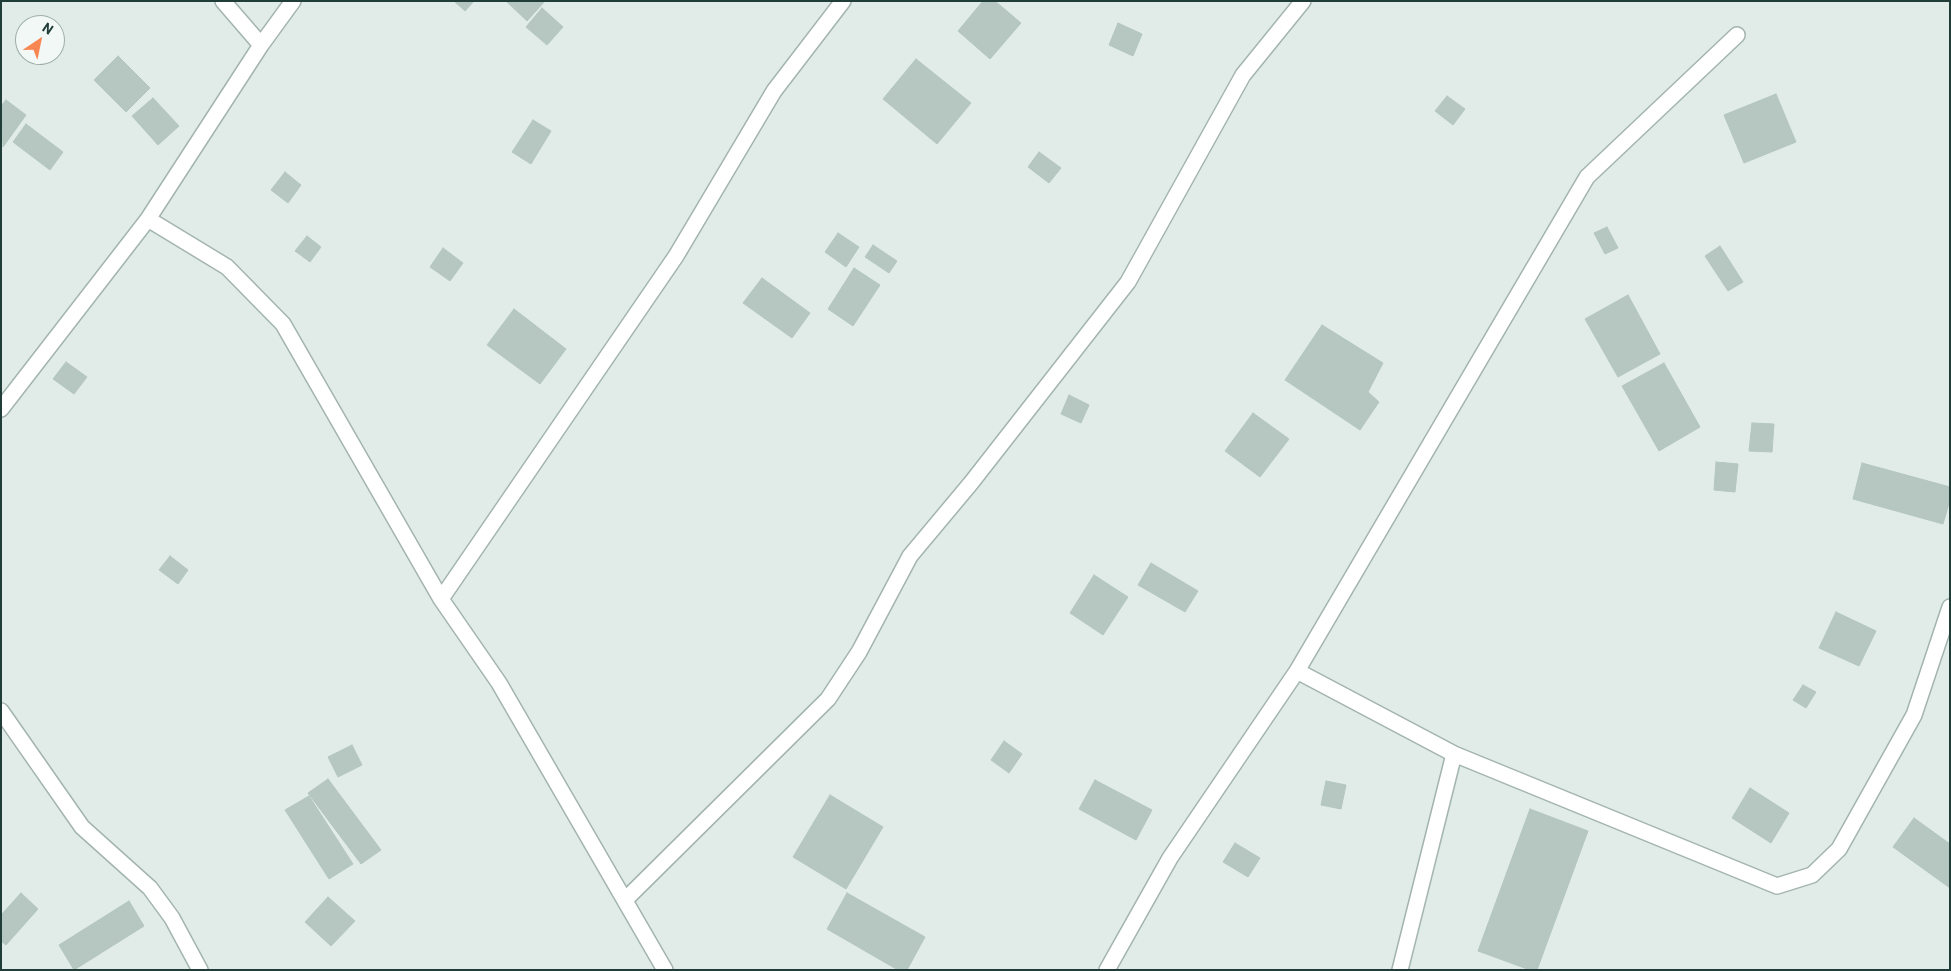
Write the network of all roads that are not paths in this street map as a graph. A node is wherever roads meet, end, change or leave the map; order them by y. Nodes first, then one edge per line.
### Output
1 (224, 1) edge
2 (293, 1) edge
3 (843, 1) edge
4 (1303, 1) edge
5 (1737, 35) dead end
6 (261, 45) junction
7 (148, 219) junction
8 (1, 409) edge
9 (441, 598) junction
10 (1950, 607) edge
11 (1297, 671) junction
12 (1, 711) edge
13 (1454, 754) junction
14 (625, 900) junction
15 (200, 970) edge
16 (665, 970) edge
17 (1106, 970) edge
18 (1400, 970) edge

1 - 6 street
2 - 6 street
3 - 9 street
4 - 14 street
5 - 11 street
6 - 7 street
7 - 8 street
7 - 9 street
9 - 14 street
10 - 13 street
11 - 13 street
11 - 17 street
12 - 15 street
13 - 18 street
14 - 16 street

